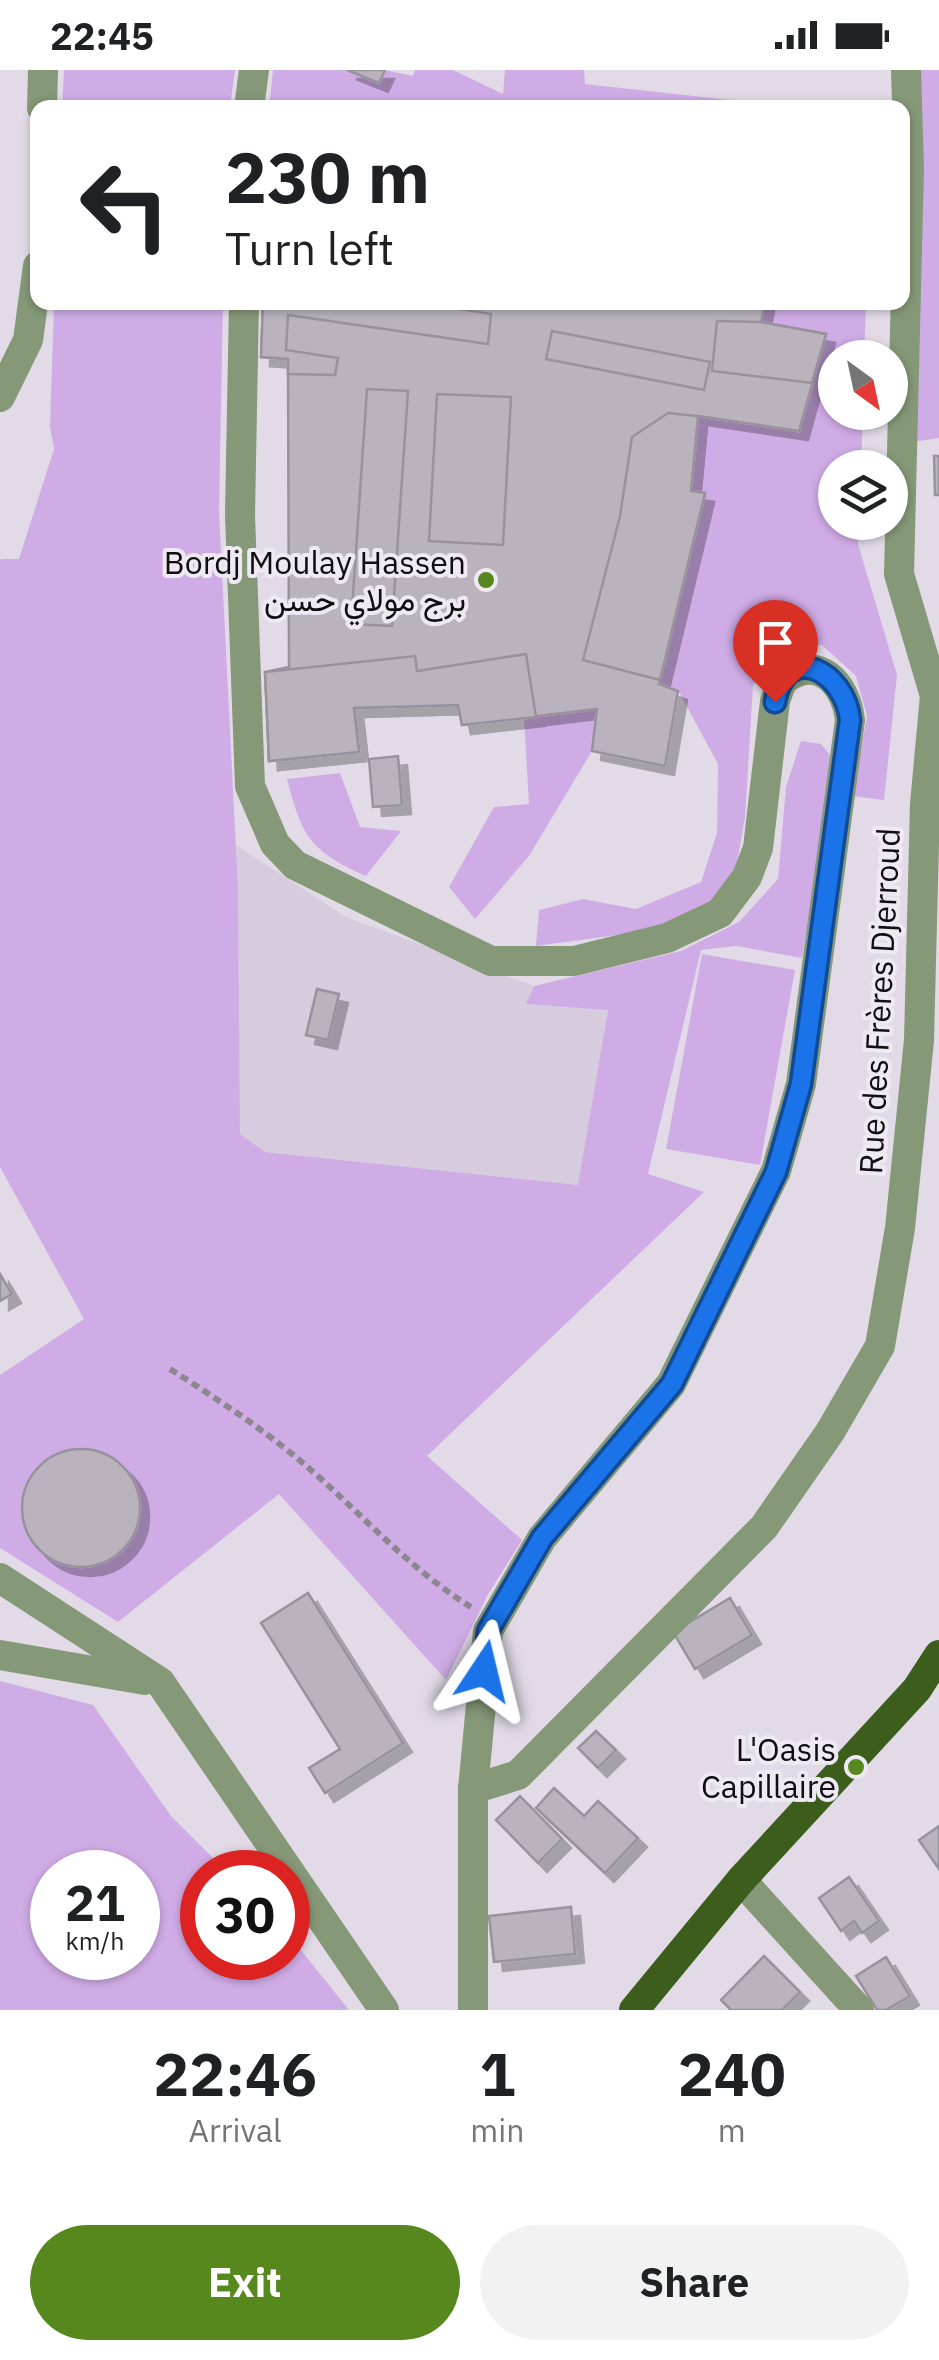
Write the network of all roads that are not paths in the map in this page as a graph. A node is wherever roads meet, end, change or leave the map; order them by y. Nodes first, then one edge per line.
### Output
1 (42, 70) edge
2 (254, 70) edge
3 (906, 70) edge
4 (42, 100) edge
5 (249, 100) edge
6 (907, 100) edge
7 (32, 310) edge
8 (244, 310) edge
9 (906, 310) edge
10 (0, 397) edge
11 (0, 1578) edge
12 (0, 1655) edge
13 (939, 1655) edge
14 (160, 1682) junction
15 (473, 1789) junction
16 (742, 1880) junction
17 (384, 2010) edge
18 (473, 2010) edge
19 (634, 2010) edge
20 (858, 2010) edge

1 - 4 street
2 - 5 street
3 - 6 street, Rue des Frères Djerroud
7 - 10 street
8 - 15 street
9 - 15 street, Rue des Frères Djerroud
11 - 14 street
12 - 14 street
13 - 16 main road
14 - 17 street
15 - 18 street
16 - 19 main road
16 - 20 street

